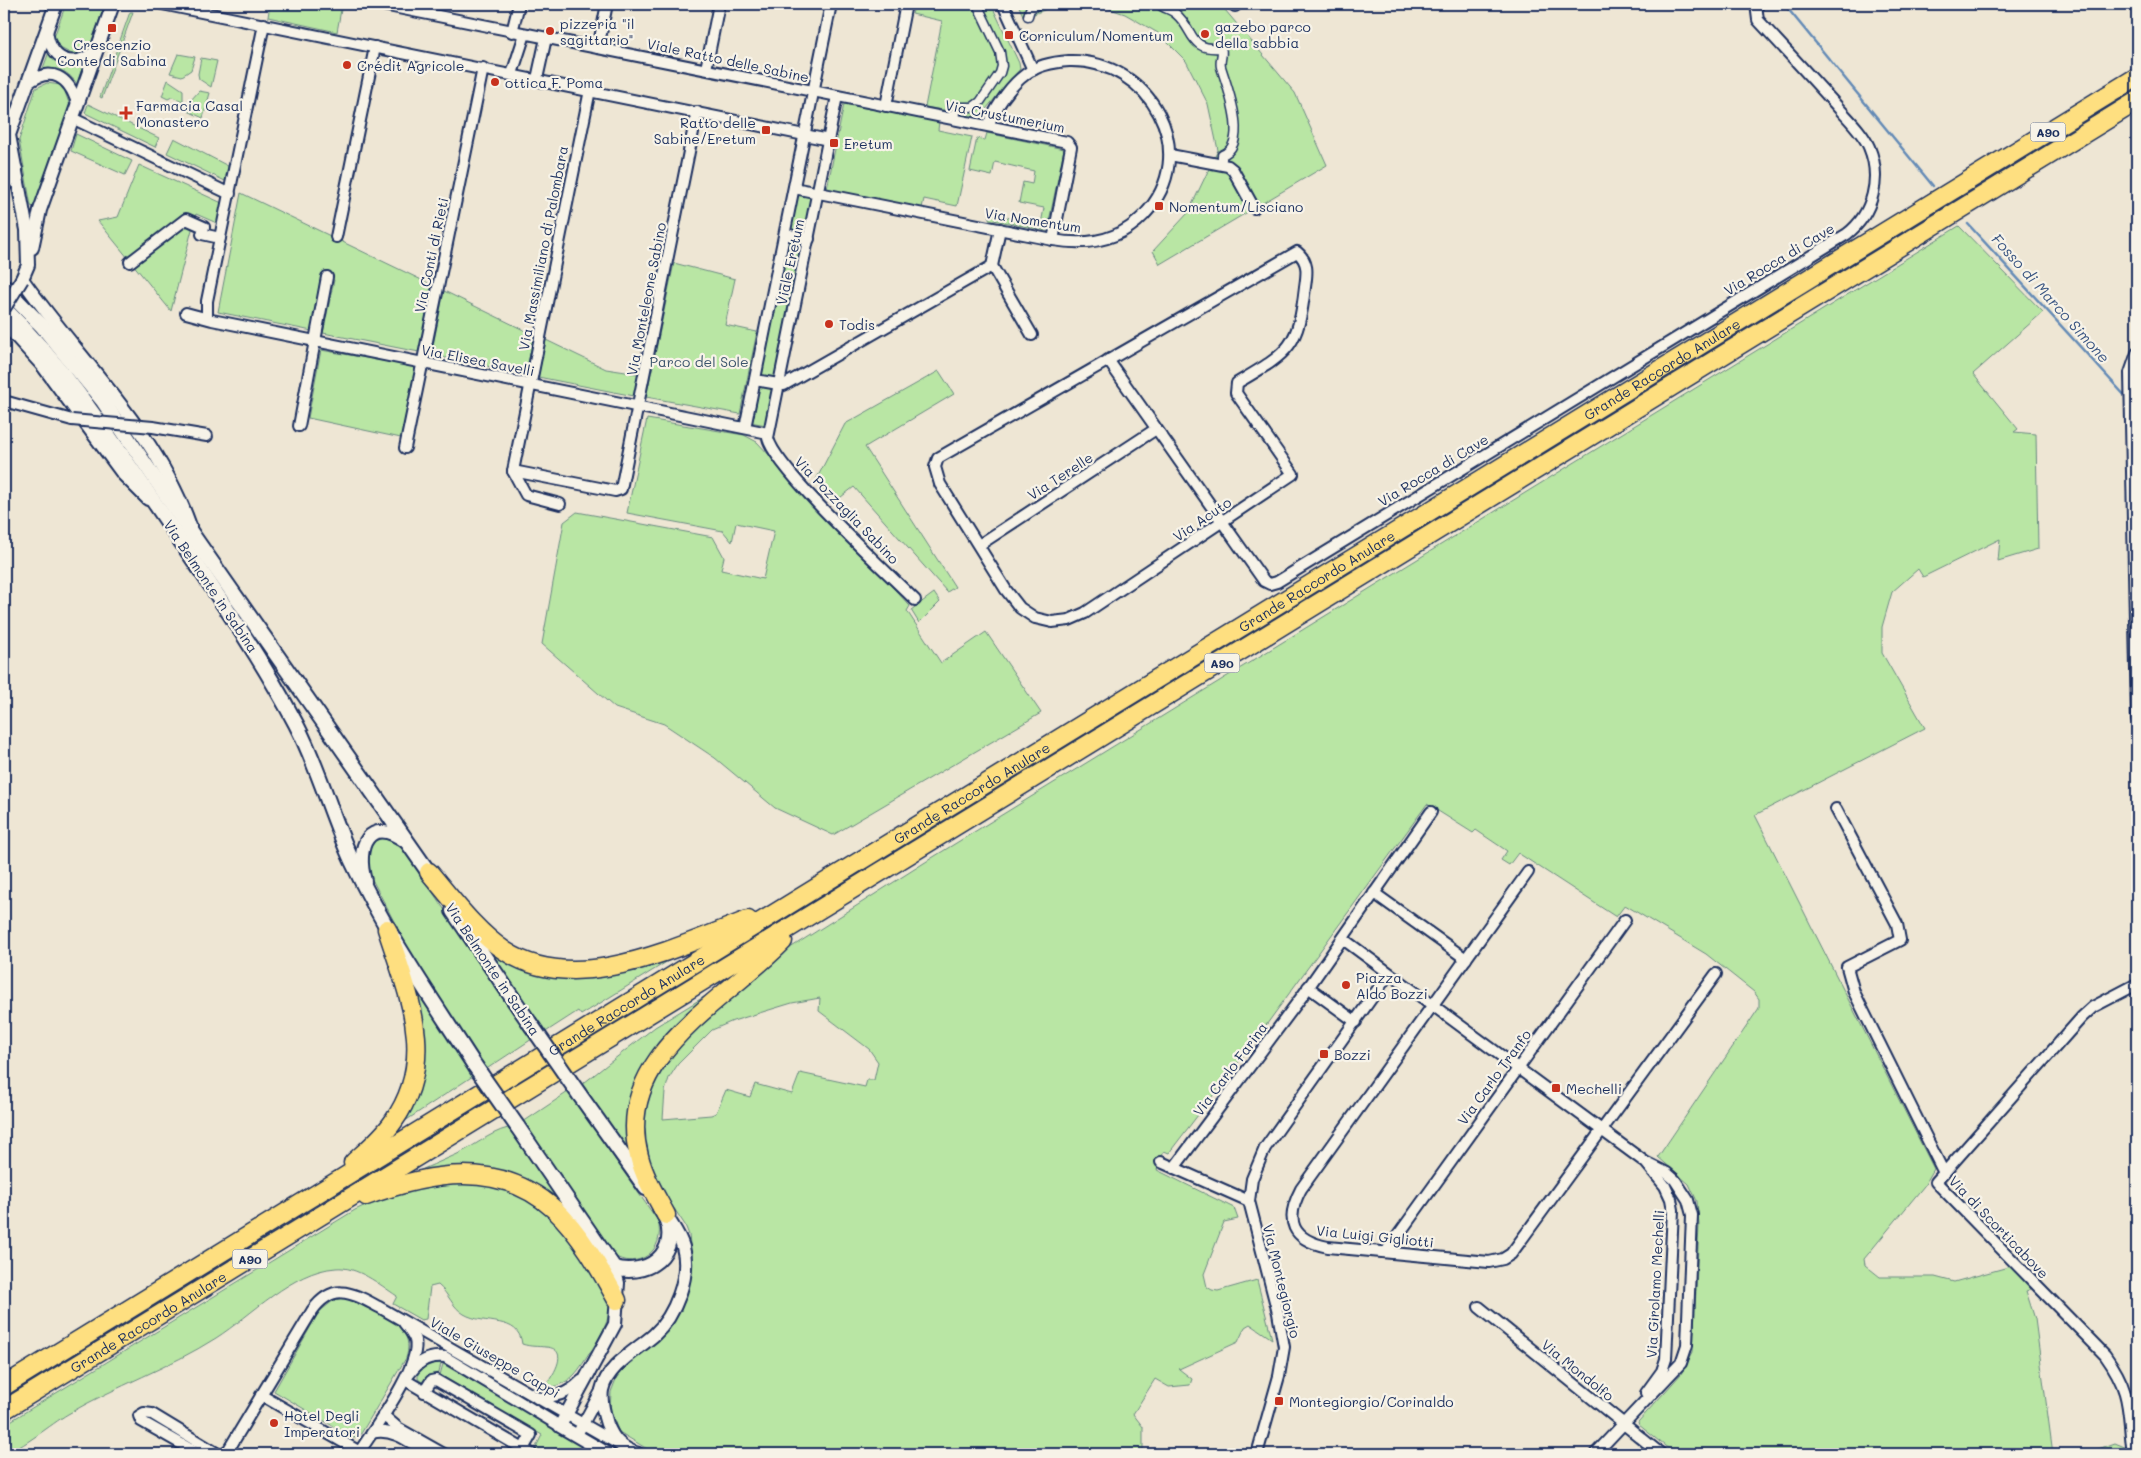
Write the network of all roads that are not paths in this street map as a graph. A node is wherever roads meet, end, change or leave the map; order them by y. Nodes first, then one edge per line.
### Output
1 (56, 4) edge
2 (113, 4) edge
3 (162, 4) edge
4 (378, 4) edge
5 (519, 4) edge
6 (607, 4) edge
7 (719, 4) edge
8 (831, 4) edge
9 (906, 4) edge
10 (977, 4) edge
11 (1002, 4) edge
12 (1039, 4) edge
13 (1159, 4) edge
14 (1756, 4) edge
15 (1028, 10) edge
16 (264, 24) junction
17 (47, 30) junction
18 (512, 32) junction
19 (525, 34) junction
20 (546, 38) junction
21 (374, 47) junction
22 (598, 48) junction
23 (96, 50) junction
24 (483, 68) junction
25 (706, 69) junction
26 (1033, 70) junction
27 (512, 74) junction
28 (2137, 76) edge
29 (537, 79) junction
30 (27, 84) junction
31 (590, 90) junction
32 (813, 92) junction
33 (837, 96) junction
34 (2137, 101) edge
35 (77, 103) junction
36 (886, 106) junction
37 (4, 112) edge
38 (697, 112) junction
39 (2137, 112) edge
40 (72, 118) junction
41 (949, 118) junction
42 (2107, 120) junction
43 (988, 125) junction
44 (805, 134) junction
45 (9, 135) junction
46 (829, 140) junction
47 (1170, 154) junction
48 (1222, 159) dead end
49 (16, 169) junction
50 (4, 186) edge
51 (794, 188) junction
52 (819, 193) junction
53 (230, 194) junction
54 (1254, 208) dead end
55 (24, 209) junction
56 (39, 215) junction
57 (1000, 229) junction
58 (785, 234) junction
59 (336, 237) dead end
60 (220, 238) junction
61 (809, 239) junction
62 (1052, 240) junction
63 (130, 262) dead end
64 (28, 265) junction
65 (992, 266) junction
66 (327, 277) dead end
67 (22, 279) junction
68 (4, 287) edge
69 (4, 308) edge
70 (186, 313) dead end
71 (207, 317) junction
72 (4, 323) edge
73 (1032, 335) dead end
74 (4, 337) edge
75 (315, 341) junction
76 (22, 342) junction
77 (2137, 354) edge
78 (1108, 360) junction
79 (422, 363) junction
80 (755, 380) junction
81 (530, 384) junction
82 (779, 385) junction
83 (4, 402) edge
84 (639, 407) junction
85 (299, 426) dead end
86 (745, 428) junction
87 (1156, 429) junction
88 (768, 433) junction
89 (2135, 435) edge
90 (207, 436) dead end
91 (405, 448) dead end
92 (513, 471) junction
93 (560, 504) dead end
94 (159, 509) junction
95 (1223, 522) junction
96 (194, 537) junction
97 (979, 545) junction
98 (915, 600) dead end
99 (2137, 719) edge
100 (1836, 809) dead end
101 (1431, 812) dead end
102 (408, 843) junction
103 (429, 872) junction
104 (1528, 872) dead end
105 (1374, 893) junction
106 (369, 894) junction
107 (788, 904) junction
108 (803, 920) junction
109 (1625, 920) dead end
110 (387, 929) junction
111 (1343, 939) junction
112 (1466, 959) junction
113 (1716, 974) dead end
114 (1388, 975) junction
115 (2137, 984) edge
116 (1308, 987) junction
117 (1432, 1006) junction
118 (1356, 1022) junction
119 (1518, 1068) junction
120 (1603, 1130) junction
121 (1161, 1162) dead end
122 (1645, 1162) junction
123 (1174, 1168) junction
124 (1944, 1173) junction
125 (324, 1190) junction
126 (1249, 1201) junction
127 (666, 1215) junction
128 (315, 1219) junction
129 (574, 1232) junction
130 (1386, 1252) junction
131 (614, 1268) junction
132 (616, 1300) junction
133 (1479, 1307) dead end
134 (403, 1321) junction
135 (586, 1376) junction
136 (405, 1380) junction
137 (4, 1386) edge
138 (602, 1389) junction
139 (424, 1392) junction
140 (261, 1395) junction
141 (537, 1398) junction
142 (4, 1410) edge
143 (383, 1415) junction
144 (563, 1421) junction
145 (1622, 1424) junction
146 (580, 1431) junction
147 (372, 1433) junction
148 (618, 1444) junction
149 (527, 1452) edge
150 (359, 1453) edge
151 (199, 1454) edge
152 (218, 1454) edge
153 (226, 1454) edge
154 (429, 1454) edge
155 (444, 1454) edge
156 (608, 1454) edge
157 (638, 1454) edge
158 (1257, 1454) edge
159 (1595, 1454) edge
160 (1660, 1454) edge
161 (2133, 1454) edge

1 - 17 street
2 - 23 street
3 - 16 street
4 - 18 street, Viale Ratto delle Sabine
5 - 18 street
6 - 22 street
7 - 25 street
8 - 32 street, Viale Eretum
9 - 36 street
10 - 41 street
11 - 26 street
12 - 15 street
13 - 48 street
14 - 95 street, Via Rocca di Cave
16 - 21 street
16 - 53 street
17 - 23 street
17 - 30 street
18 - 19 street, Viale Ratto delle Sabine
19 - 20 street, Viale Ratto delle Sabine
19 - 27 street
20 - 22 street, Viale Ratto delle Sabine
20 - 29 street
21 - 24 street
21 - 59 street
22 - 25 street, Viale Ratto delle Sabine
23 - 35 street
24 - 27 street
24 - 79 street, Via Conti di Rieti
25 - 32 street, Viale Ratto delle Sabine
26 - 43 street, Via Nomentum
26 - 47 street, Via Nomentum
27 - 29 street
28 - 107 highway, Grande Raccordo Anulare / A90
29 - 31 street
30 - 35 street
30 - 45 street
31 - 38 street
31 - 81 street, Via Massimiliano di Palombara
32 - 33 street, Viale Ratto delle Sabine
32 - 44 street, Viale Eretum
33 - 36 street, Via Crustumerium
33 - 46 street, Viale Eretum
34 - 42 highway, Grande Raccordo Anulare / A90
35 - 40 street
36 - 41 street, Via Crustumerium
37 - 45 street
38 - 44 street
38 - 84 street, Via Monteleone Sabino
39 - 42 highway
40 - 53 street
40 - 56 street
41 - 43 street, Via Crustumerium
42 - 108 highway, Grande Raccordo Anulare / A90
43 - 62 street, Via Crustumerium
44 - 46 street
44 - 51 street, Viale Eretum
45 - 49 street
46 - 52 street, Viale Eretum
47 - 54 street
47 - 62 street, Via Nomentum
49 - 50 street
49 - 55 street
51 - 52 street, Via Nomentum
51 - 58 street, Viale Eretum
52 - 57 street, Via Nomentum
52 - 61 street, Viale Eretum
53 - 60 street
55 - 56 street
55 - 64 street
56 - 64 street
57 - 62 street, Via Nomentum
57 - 65 street
58 - 61 street
58 - 80 street, Viale Eretum
60 - 63 street
60 - 71 street
61 - 82 street, Viale Eretum
64 - 67 street
65 - 73 street
65 - 82 street
66 - 75 street
67 - 69 street, bridge
67 - 96 street
68 - 96 main road, Via Belmonte in Sabina
69 - 94 main road, Via Belmonte in Sabina
70 - 71 street, Via Elisea Savelli
71 - 75 street, Via Elisea Savelli
72 - 76 street
74 - 76 street
75 - 79 street, Via Elisea Savelli
75 - 85 street
76 - 94 street
77 - 89 street
78 - 87 street, Via Rocca di Cave
78 - 95 street, Via Acuto
78 - 97 street, Via Acuto
79 - 81 street, Via Elisea Savelli
79 - 91 street, Via Conti di Rieti
80 - 82 street
80 - 86 street, Viale Eretum
81 - 84 street, Via Elisea Savelli
81 - 92 street, Via Massimiliano di Palombara
82 - 88 street, Viale Eretum
83 - 90 street, bridge
84 - 86 street, Via Elisea Savelli
84 - 92 street, Via Monteleone Sabino
86 - 88 street, Via Elisea Savelli
87 - 95 street, Via Rocca di Cave
87 - 97 street, Via Terelle
88 - 98 street, Via Pozzaglia Sabino
89 - 99 street
92 - 93 street
94 - 106 main road, Via Belmonte in Sabina
95 - 97 street, Via Acuto
96 - 102 main road, Via Belmonte in Sabina
100 - 124 street
101 - 105 street
102 - 103 main road, Via Belmonte in Sabina
102 - 106 street, Via Belmonte in Sabina
103 - 107 highway
103 - 127 main road, Via Belmonte in Sabina, bridge
104 - 112 street, Via Luigi Gigliotti
105 - 111 street
105 - 112 street
106 - 110 main road, Via Belmonte in Sabina
107 - 125 highway, Grande Raccordo Anulare / A90
108 - 127 highway
108 - 128 highway, Grande Raccordo Anulare / A90
109 - 119 street, Via Carlo Tranfo
110 - 125 highway
110 - 131 main road, Via Belmonte in Sabina, bridge
111 - 114 street
111 - 116 street
112 - 117 street, Via Luigi Gigliotti
113 - 120 street, Via Luigi Gigliotti
114 - 117 street, Via Girolamo Mechelli
114 - 118 street
115 - 124 street, Via di Scorticabove
116 - 118 street
116 - 123 street, Via Carlo Farina
117 - 119 street, Via Girolamo Mechelli
117 - 130 street, Via Luigi Gigliotti
118 - 126 street
119 - 120 street, Via Girolamo Mechelli
119 - 130 street, Via Carlo Tranfo
120 - 122 street, Via Girolamo Mechelli
120 - 130 street, Via Luigi Gigliotti
121 - 123 street
122 - 145 street, Via Girolamo Mechelli
122 - 145 street, Via Girolamo Mechelli
123 - 126 street
124 - 161 street, Via di Scorticabove
125 - 137 highway, Grande Raccordo Anulare / A90
126 - 158 street, Via Montegiorgio
127 - 131 main road, Via Belmonte in Sabina
127 - 138 street, Via Belmonte in Sabina
128 - 129 highway
128 - 142 highway, Grande Raccordo Anulare / A90
129 - 131 highway
129 - 132 highway
131 - 132 street, Via Belmonte in Sabina
132 - 135 street, Via Belmonte in Sabina
133 - 145 street, Via Mondolfo
134 - 136 street
134 - 140 street, Viale Giuseppe Cappi
134 - 141 street, Viale Giuseppe Cappi
135 - 141 street, Via Belmonte in Sabina
135 - 144 street
136 - 139 street
136 - 143 street
136 - 144 street, Viale Giuseppe Cappi
138 - 146 street
138 - 148 street
139 - 149 street
139 - 149 street
140 - 150 street
140 - 153 street
141 - 144 street, Viale Giuseppe Cappi
143 - 147 street
143 - 155 street
144 - 146 street, Viale Giuseppe Cappi
145 - 159 street
145 - 160 street, Via Mondolfo
146 - 148 street, Viale Giuseppe Cappi
146 - 156 street, Viale Giuseppe Cappi
147 - 150 street
147 - 154 street
148 - 157 street, Viale Giuseppe Cappi
151 - 152 street

